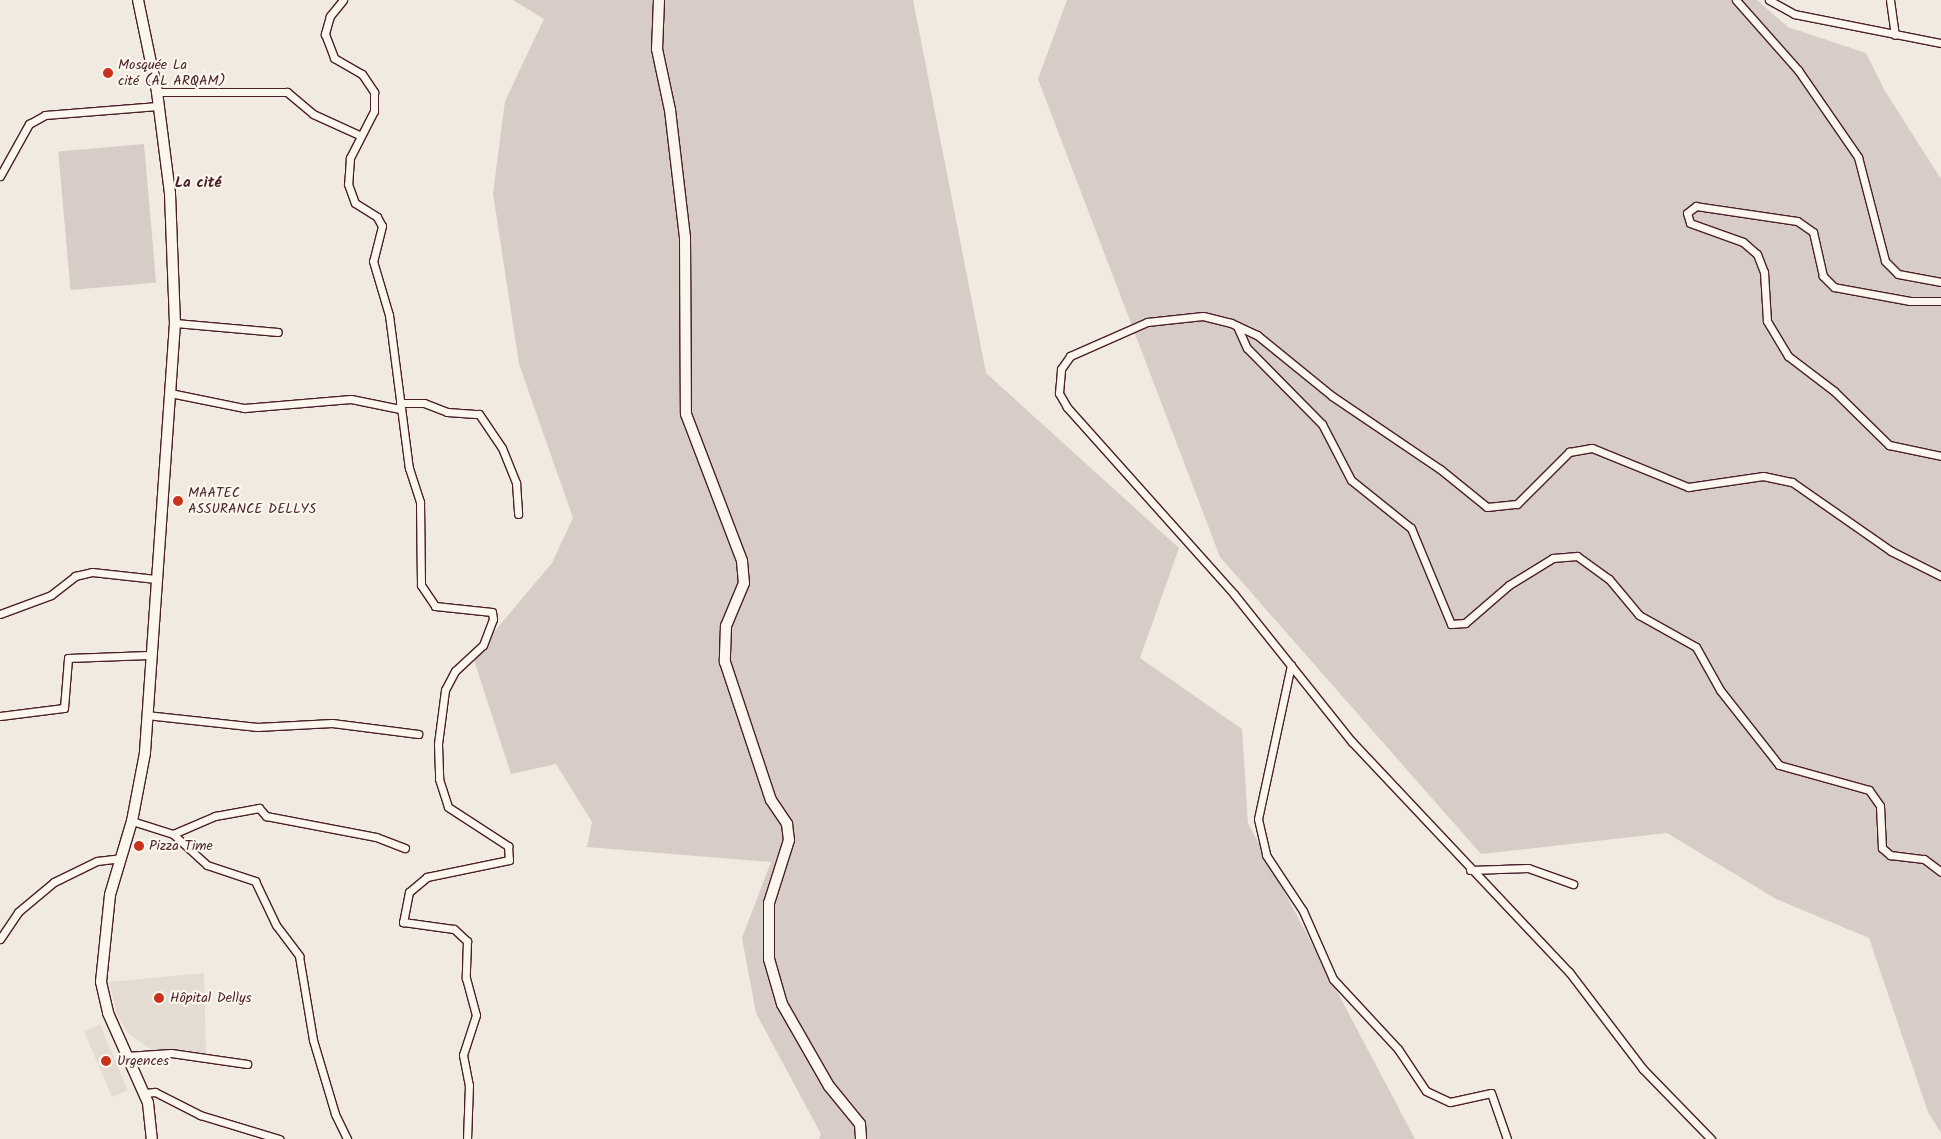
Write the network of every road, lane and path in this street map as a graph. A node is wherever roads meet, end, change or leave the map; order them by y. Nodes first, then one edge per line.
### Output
1 (138, 0) edge
2 (343, 0) edge
3 (658, 0) edge
4 (1736, 0) edge
5 (1769, 0) edge
6 (1890, 0) edge
7 (1895, 35) junction
8 (1941, 43) edge
9 (157, 92) junction
10 (158, 106) junction
11 (359, 136) junction
12 (0, 176) edge
13 (1941, 282) edge
14 (1941, 301) edge
15 (175, 323) junction
16 (1237, 326) junction
17 (278, 332) dead end
18 (170, 393) junction
19 (400, 406) junction
20 (1941, 456) edge
21 (518, 514) dead end
22 (1941, 576) edge
23 (156, 580) junction
24 (0, 614) edge
25 (149, 655) junction
26 (1291, 665) junction
27 (146, 715) junction
28 (0, 716) edge
29 (418, 734) dead end
30 (132, 821) junction
31 (173, 834) junction
32 (405, 848) dead end
33 (120, 858) junction
34 (1470, 870) junction
35 (1941, 872) edge
36 (1573, 884) dead end
37 (0, 939) edge
38 (126, 1056) junction
39 (247, 1064) dead end
40 (145, 1093) junction
41 (152, 1139) edge
42 (279, 1139) edge
43 (347, 1139) edge
44 (468, 1139) edge
45 (861, 1139) edge
46 (1506, 1139) edge
47 (1711, 1139) edge

1 - 9 street
2 - 11 street
3 - 45 street
4 - 13 street
5 - 7 street
6 - 7 street
7 - 8 street
9 - 10 street
9 - 11 street
10 - 12 street
10 - 15 street
11 - 19 street
14 - 20 street
15 - 17 street
15 - 18 street
16 - 22 street
16 - 26 street
16 - 35 street
18 - 19 street
18 - 23 street
19 - 21 street
19 - 44 street
23 - 24 street
23 - 25 street
25 - 27 street
25 - 28 street
26 - 34 street
26 - 46 street
27 - 29 street
27 - 30 street
30 - 31 street
30 - 33 street
31 - 32 street
31 - 43 street
33 - 37 street
33 - 38 street
34 - 36 street
34 - 47 street
38 - 39 street
38 - 40 street
40 - 41 street
40 - 42 street

